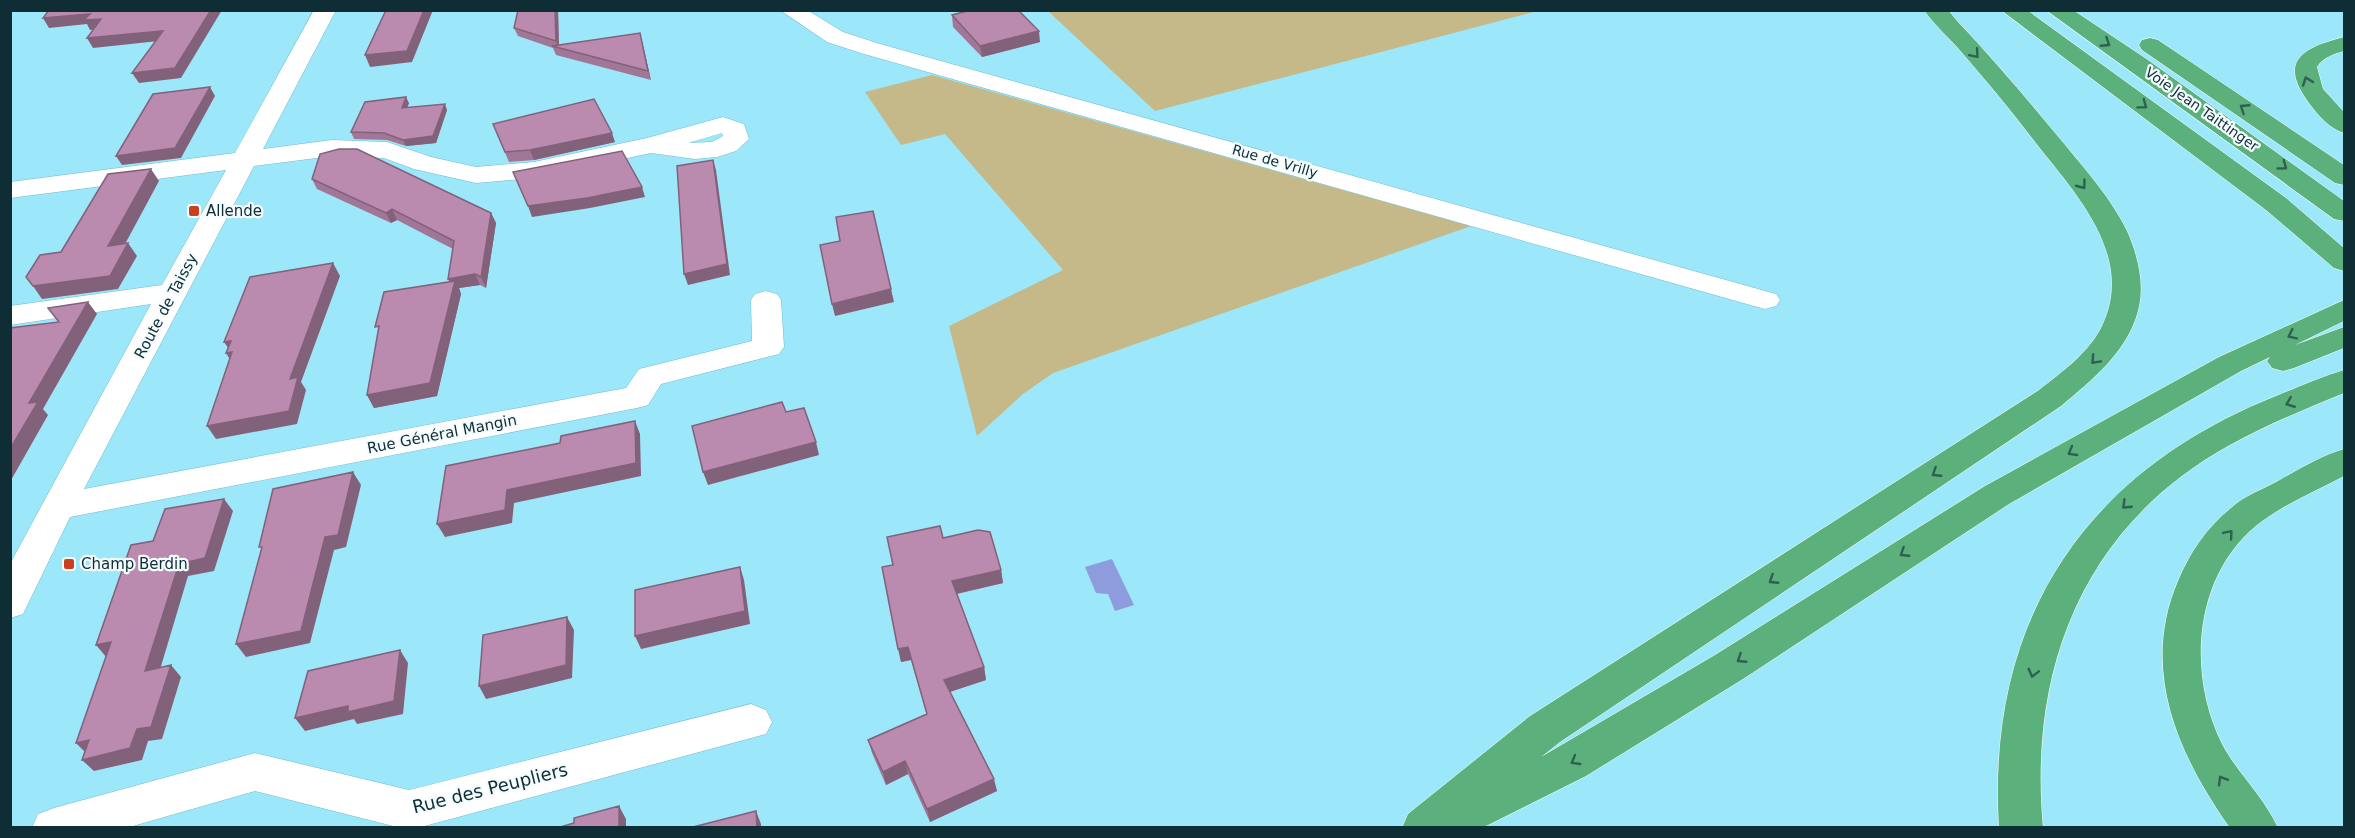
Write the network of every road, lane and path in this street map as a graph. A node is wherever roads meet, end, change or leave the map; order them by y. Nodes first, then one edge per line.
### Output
1 (325, 10) edge
2 (791, 10) edge
3 (1935, 10) edge
4 (2012, 10) edge
5 (2057, 10) edge
6 (2096, 10) edge
7 (2344, 44) edge
8 (2344, 125) edge
9 (651, 145) dead end
10 (245, 159) junction
11 (2344, 177) edge
12 (10, 189) edge
13 (2344, 213) edge
14 (2344, 261) edge
15 (173, 292) junction
16 (766, 300) dead end
17 (1765, 300) dead end
18 (2344, 309) edge
19 (10, 316) edge
20 (2344, 337) edge
21 (2344, 381) edge
22 (2122, 423) junction
23 (2344, 461) edge
24 (57, 507) junction
25 (10, 603) edge
26 (751, 722) dead end
27 (54, 828) edge
28 (1424, 828) edge
29 (1437, 828) edge
30 (2021, 828) edge
31 (2256, 828) edge

1 - 10 street, Route de Taissy
2 - 17 street, Rue de Vrilly
3 -> 28 highway
4 -> 14 highway
5 -> 13 highway, Voie Jean Taittinger
11 -> 6 highway, Voie Jean Taittinger
8 -> 7 highway
9 - 10 street
10 - 12 street
10 - 15 street, Route de Taissy
15 - 19 street
15 - 24 street, Route de Taissy
16 - 24 street, Rue Général Mangin
18 -> 22 highway
20 - 22 highway
21 -> 30 highway
22 -> 29 highway
31 -> 23 highway
24 - 25 street, Route de Taissy
26 - 27 street, Rue des Peupliers

